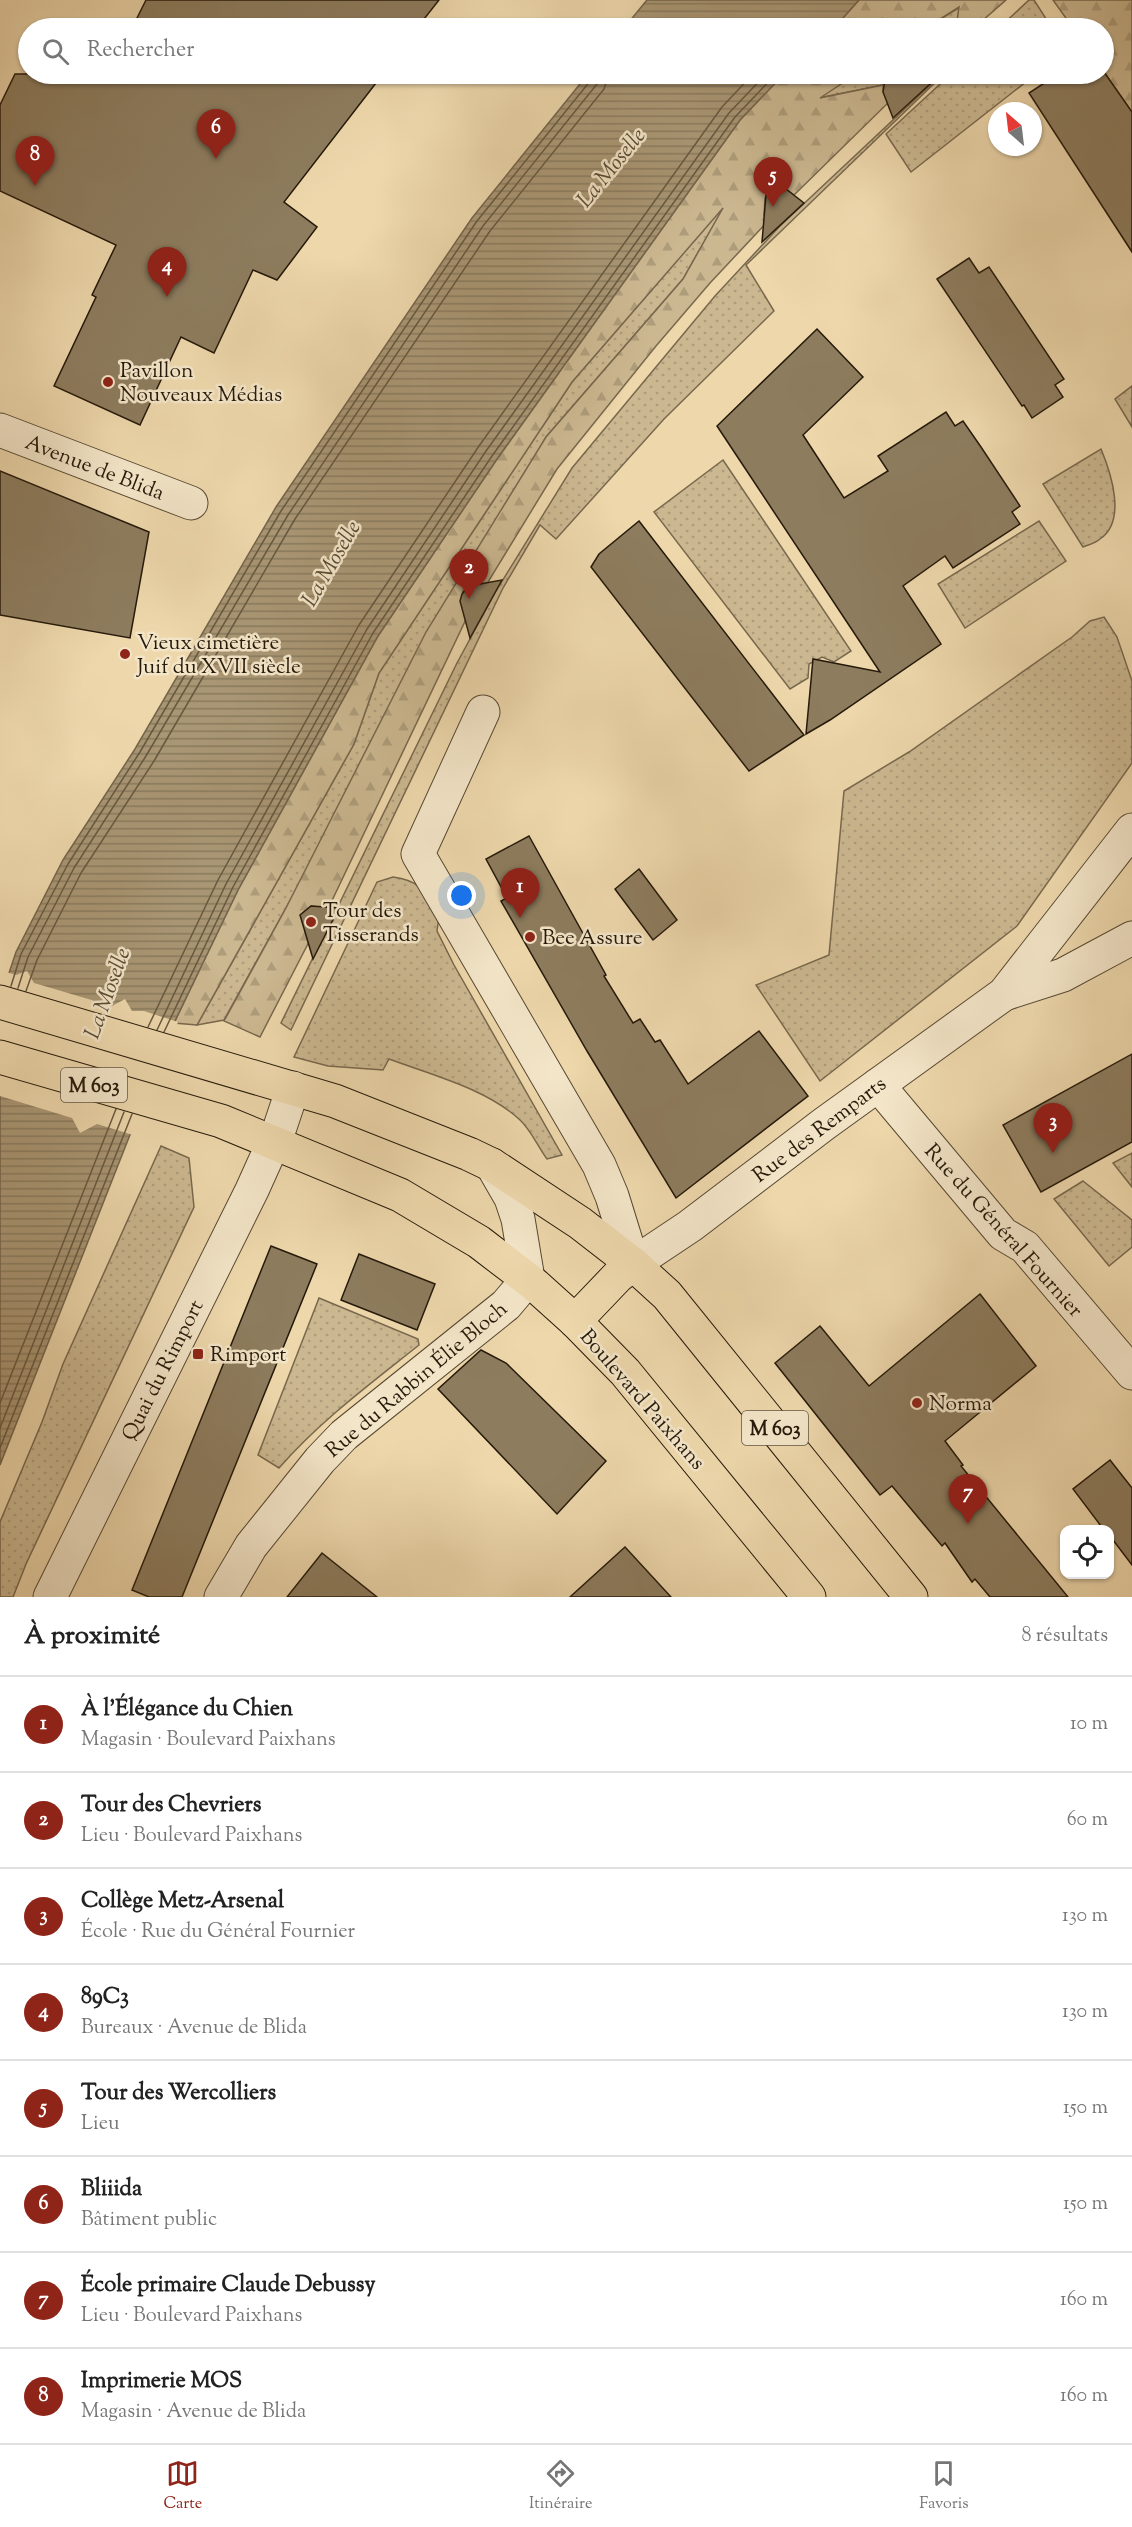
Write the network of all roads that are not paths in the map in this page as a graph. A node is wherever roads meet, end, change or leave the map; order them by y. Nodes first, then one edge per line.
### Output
1 (0, 430) edge
2 (191, 503) dead end
3 (483, 712) dead end
4 (1132, 830) edge
5 (1132, 938) edge
6 (1004, 994) junction
7 (0, 1002) edge
8 (0, 1057) edge
9 (878, 1085) junction
10 (293, 1088) junction
11 (274, 1142) junction
12 (492, 1166) junction
13 (633, 1264) junction
14 (528, 1279) junction
15 (575, 1321) junction
16 (1132, 1373) edge
17 (50, 1597) edge
18 (221, 1597) edge
19 (809, 1597) edge
20 (912, 1597) edge

1 - 2 street, Avenue de Blida
3 - 13 street
4 - 6 street, Rue des Remparts
5 - 6 street, Rue des Remparts
6 - 9 street, Rue des Remparts
7 - 10 main road, M 603
8 - 11 main road, Boulevard Paixhans / M 603
9 - 13 street, Rue des Remparts
9 - 16 street, Rue du Général Fournier
10 - 11 street, Quai du Rimport
10 - 12 main road, M 603
11 - 14 main road, Boulevard Paixhans / M 603
11 - 17 street, Quai du Rimport
12 - 13 main road, M 603
12 - 14 street
13 - 15 main road
13 - 20 main road, M 603
14 - 15 main road, Boulevard Paixhans / M 603
14 - 18 street, Rue du Rabbin Élie Bloch
15 - 19 main road, Boulevard Paixhans / M 603

